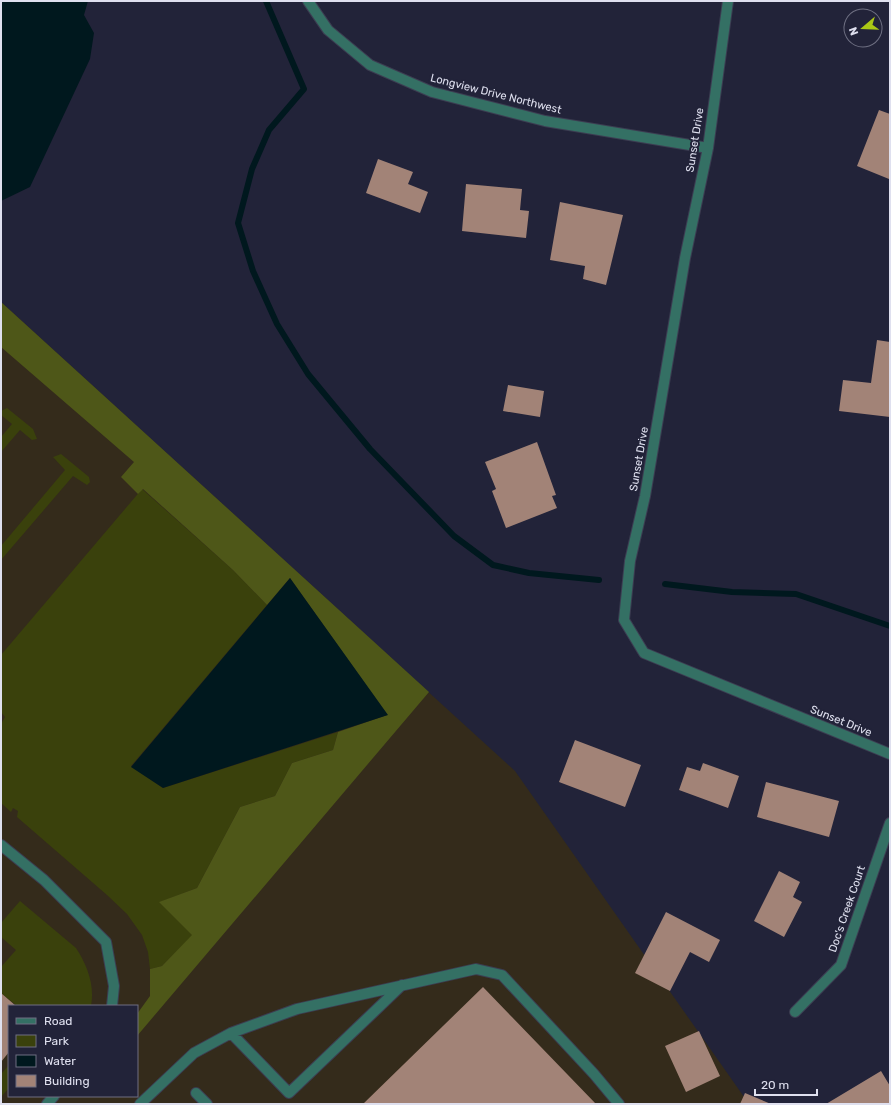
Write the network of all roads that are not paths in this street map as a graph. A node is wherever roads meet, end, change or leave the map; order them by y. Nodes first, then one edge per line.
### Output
1 (308, 1) edge
2 (728, 1) edge
3 (708, 148) junction
4 (890, 754) edge
5 (890, 823) edge
6 (1, 845) edge
7 (403, 985) junction
8 (112, 1005) edge
9 (795, 1012) dead end
10 (231, 1033) junction
11 (196, 1093) dead end
12 (143, 1103) edge
13 (207, 1104) edge
14 (619, 1104) edge

1 - 3 street, Longview Drive Northwest
2 - 3 street, Sunset Drive
3 - 4 street, Sunset Drive
5 - 9 street, Doc's Creek Court
6 - 8 street
7 - 10 street
7 - 10 street
7 - 14 street
10 - 12 street
11 - 13 street

